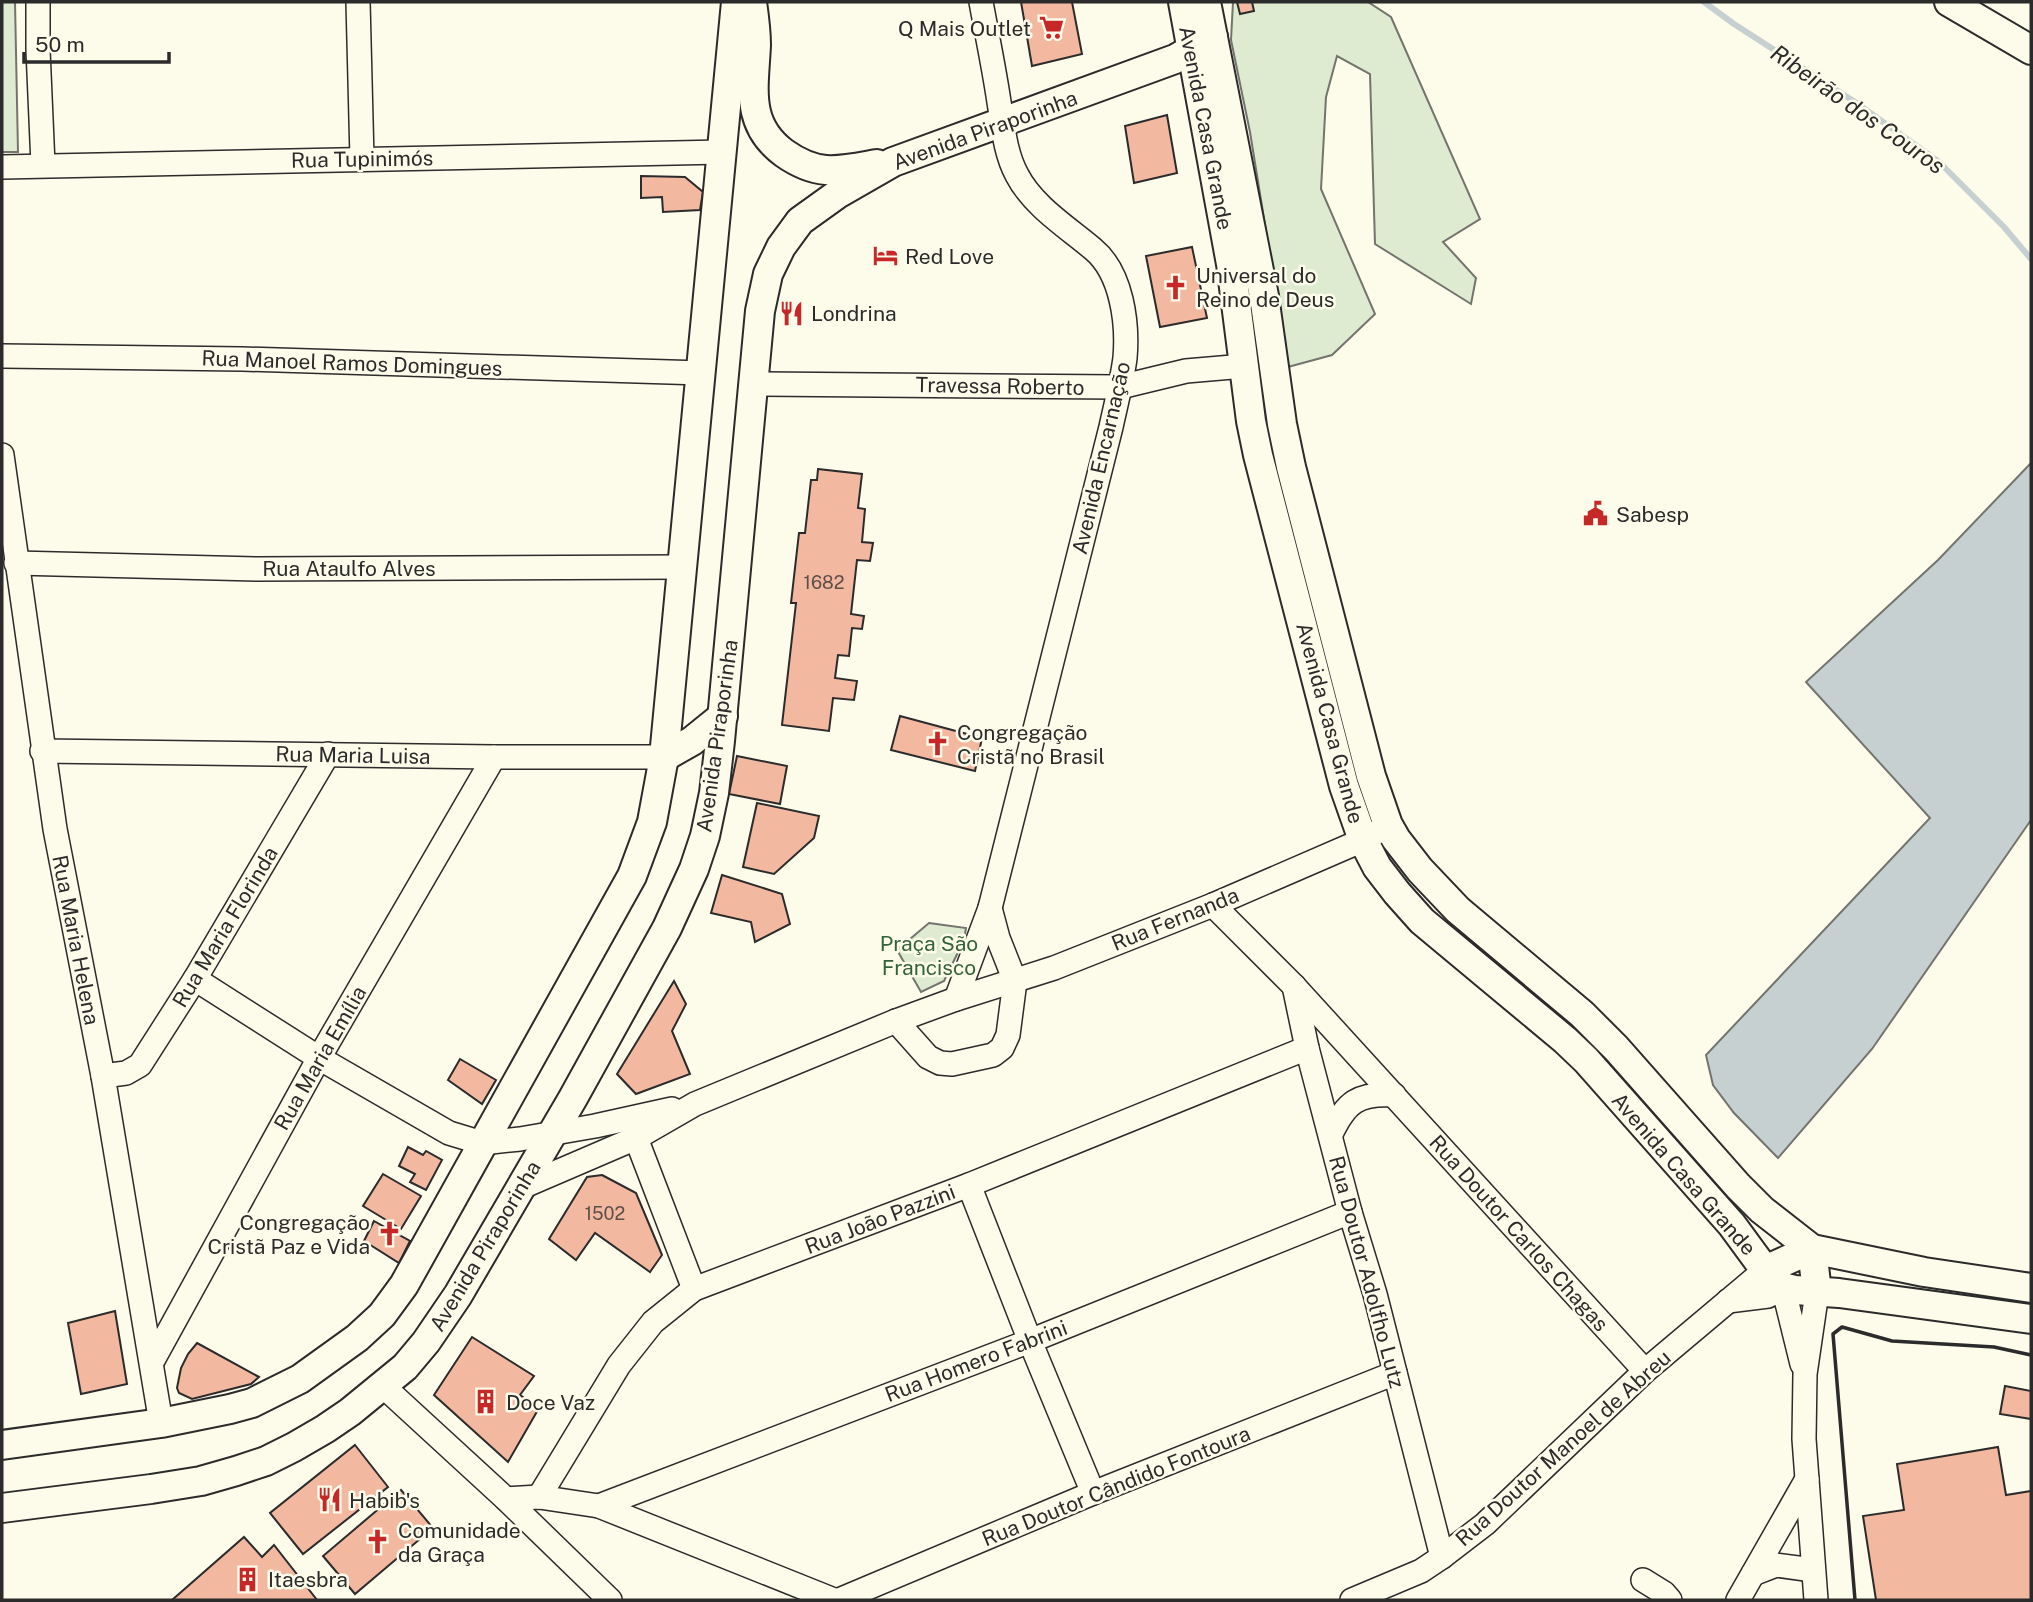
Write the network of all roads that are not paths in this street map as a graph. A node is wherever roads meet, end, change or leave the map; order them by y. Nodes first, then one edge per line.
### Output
1 (38, 2) edge
2 (358, 2) edge
3 (736, 2) edge
4 (752, 2) edge
5 (981, 2) edge
6 (1183, 2) edge
7 (1206, 2) edge
8 (1949, 2) edge
9 (1202, 44) junction
10 (2031, 50) edge
11 (1002, 123) junction
12 (722, 152) junction
13 (362, 159) junction
14 (892, 162) junction
15 (43, 165) junction
16 (2, 167) edge
17 (2, 356) edge
18 (1244, 366) junction
19 (702, 373) junction
20 (754, 384) junction
21 (1120, 387) junction
22 (2, 455) edge
23 (5, 495) edge
24 (16, 563) junction
25 (682, 567) junction
26 (723, 716) junction
27 (42, 751) junction
28 (328, 754) junction
29 (494, 757) junction
30 (664, 757) junction
31 (1388, 825) junction
32 (1363, 841) junction
33 (1213, 905) junction
34 (990, 908) junction
35 (195, 979) junction
36 (1015, 981) junction
37 (1294, 986) junction
38 (956, 999) junction
39 (896, 1021) junction
40 (1307, 1048) junction
41 (319, 1058) junction
42 (103, 1076) junction
43 (1394, 1095) junction
44 (695, 1104) junction
45 (552, 1133) junction
46 (1331, 1134) junction
47 (636, 1138) junction
48 (482, 1143) junction
49 (969, 1185) junction
50 (522, 1187) junction
51 (1350, 1212) junction
52 (1812, 1249) junction
53 (1774, 1279) junction
54 (2031, 1288) edge
55 (694, 1289) junction
56 (1817, 1292) junction
57 (2031, 1320) edge
58 (1030, 1341) junction
59 (152, 1362) junction
60 (1645, 1371) junction
61 (1395, 1373) junction
62 (1805, 1374) junction
63 (383, 1386) junction
64 (161, 1423) junction
65 (2, 1446) edge
66 (1807, 1479) junction
67 (1093, 1493) junction
68 (539, 1497) junction
69 (506, 1499) junction
70 (599, 1506) junction
71 (2, 1508) edge
72 (1442, 1557) junction
73 (1813, 1570) junction
74 (1753, 1574) junction
75 (1643, 1580) dead end
76 (610, 1600) edge
77 (836, 1600) edge
78 (1352, 1600) edge
79 (1670, 1600) edge
80 (1738, 1600) edge
81 (1816, 1600) edge

1 - 15 street
2 - 13 street
3 - 12 main road
4 - 14 main road
5 - 11 street, Avenida Encarnação
6 - 9 main road, Avenida Casa Grande
7 - 9 main road, Avenida Casa Grande
8 - 10 main road
9 - 11 main road, Avenida Piraporinha
9 - 18 main road, Avenida Casa Grande
9 - 31 main road, Avenida Casa Grande
11 - 14 main road, Avenida Piraporinha
11 - 21 street, Avenida Encarnação
12 - 13 street, Rua Tupinimós
12 - 19 main road
13 - 15 street, Rua Tupinimós
14 - 20 main road, Avenida Piraporinha
15 - 16 street, Rua Tupinimós
17 - 19 street, Rua Manoel Ramos Domingues
18 - 21 street, Travessa Roberto
18 - 32 main road, Avenida Casa Grande
19 - 25 main road
20 - 21 street, Travessa Roberto
20 - 26 main road, Avenida Piraporinha
21 - 34 street, Avenida Encarnação
22 - 23 street, Rua Maria Helena
23 - 24 street, Rua Maria Helena
24 - 25 street, Rua Ataulfo Alves
24 - 27 street, Rua Maria Helena
25 - 30 main road
26 - 30 main road
26 - 45 main road, Avenida Piraporinha
27 - 28 street, Rua Maria Luisa
27 - 42 street, Rua Maria Helena
28 - 29 street, Rua Maria Luisa
28 - 35 street, Rua Maria Florinda
29 - 30 street, Rua Maria Luisa
29 - 41 street, Rua Maria Emília
30 - 48 main road
31 - 32 street, Rua Fernanda
31 - 52 main road, Avenida Casa Grande
32 - 33 street, Rua Fernanda
32 - 53 main road, Avenida Casa Grande
33 - 36 street, Rua Fernanda
33 - 37 street, Rua Doutor Carlos Chagas
34 - 36 street, Avenida Encarnação
34 - 38 street, Avenida Encarnação
35 - 41 street
35 - 42 street, Rua Maria Florinda
36 - 38 street, Rua Fernanda
36 - 39 street, Avenida Encarnação
37 - 40 street, Rua Doutor Adolfho Lutz
37 - 43 street, Rua Doutor Carlos Chagas
38 - 39 street
39 - 44 street
40 - 46 street, Rua Doutor Adolfho Lutz
40 - 49 street, Rua João Pazzini
41 - 48 street
41 - 59 street, Rua Maria Emília
42 - 59 street, Rua Maria Helena
43 - 46 street
43 - 60 street, Rua Doutor Carlos Chagas
44 - 45 street
44 - 47 street
45 - 48 street
45 - 50 main road, Avenida Piraporinha
46 - 51 street, Rua Doutor Adolfho Lutz
47 - 50 street
47 - 55 street
48 - 64 main road
49 - 55 street, Rua João Pazzini
49 - 58 street
50 - 63 main road, Avenida Piraporinha
51 - 58 street, Rua Homero Fabrini
51 - 61 street, Rua Doutor Adolfho Lutz
52 - 53 main road
52 - 54 main road, Avenida Casa Grande
52 - 56 main road
53 - 56 main road
53 - 60 street, Rua Doutor Manoel de Abreu
53 - 62 street
55 - 68 street, Rua João Pazzini
56 - 57 main road
56 - 62 street
58 - 67 street
58 - 70 street, Rua Homero Fabrini
59 - 64 street, Rua Maria Helena
60 - 72 street, Rua Doutor Manoel de Abreu
61 - 67 street, Rua Doutor Cândido Fontoura
61 - 72 street, Rua Doutor Adolfho Lutz
62 - 66 street
63 - 69 street
63 - 71 main road, Avenida Piraporinha
64 - 65 main road
66 - 73 street
66 - 74 street
67 - 77 street, Rua Doutor Cândido Fontoura
68 - 69 street
68 - 70 street
69 - 76 street
70 - 77 street
72 - 78 street, Rua Doutor Manoel de Abreu
73 - 74 street
73 - 81 street
74 - 80 street
75 - 79 street

